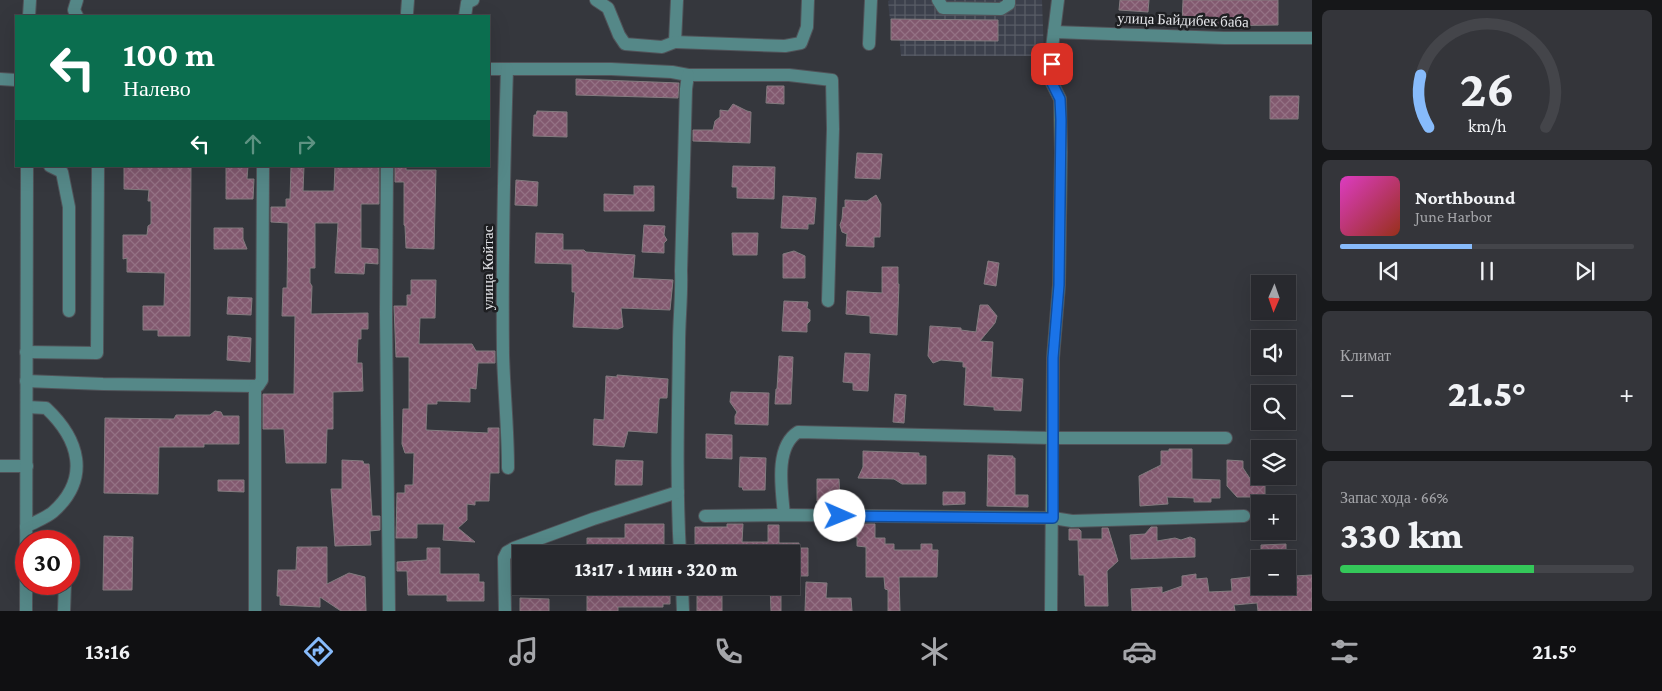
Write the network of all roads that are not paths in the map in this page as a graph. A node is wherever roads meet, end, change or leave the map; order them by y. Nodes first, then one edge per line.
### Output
1 (30, 0) edge
2 (77, 0) edge
3 (408, 0) edge
4 (473, 0) edge
5 (596, 0) edge
6 (677, 0) edge
7 (808, 0) edge
8 (871, 0) edge
9 (938, 0) edge
10 (1009, 0) edge
11 (1058, 0) edge
12 (407, 13) dead end
13 (29, 15) edge
14 (76, 15) edge
15 (465, 15) edge
16 (1054, 32) junction
17 (1312, 38) edge
18 (675, 42) junction
19 (869, 44) dead end
20 (490, 69) edge
21 (507, 69) junction
22 (688, 75) junction
23 (0, 79) edge
24 (15, 80) edge
25 (27, 167) edge
26 (52, 167) edge
27 (98, 167) edge
28 (263, 167) edge
29 (387, 167) edge
30 (828, 300) dead end
31 (69, 311) dead end
32 (26, 352) junction
33 (26, 381) junction
34 (254, 386) junction
35 (27, 407) junction
36 (1052, 438) junction
37 (1226, 438) dead end
38 (0, 466) edge
39 (26, 466) junction
40 (508, 468) dead end
41 (678, 492) junction
42 (784, 515) junction
43 (705, 516) dead end
44 (1244, 516) dead end
45 (1053, 518) junction
46 (26, 527) joint
47 (680, 545) edge
48 (26, 595) edge
49 (65, 595) edge
50 (682, 595) edge
51 (26, 611) edge
52 (64, 611) edge
53 (255, 611) edge
54 (389, 611) edge
55 (505, 611) edge
56 (683, 611) edge
57 (1051, 611) edge

1 - 13 street
2 - 14 street
3 - 12 street
4 - 15 street
5 - 18 street
6 - 18 street
7 - 18 street
8 - 19 street
9 - 10 street
11 - 16 street
16 - 17 street, улица Байдибек баба
16 - 36 street
20 - 21 street
21 - 22 street
21 - 40 street, улица Койтас
22 - 30 street
22 - 41 street
23 - 24 street
25 - 32 street
26 - 31 street
27 - 32 street
28 - 34 street
29 - 54 street
32 - 33 street
33 - 34 street
33 - 35 street
34 - 53 street
35 - 39 street
35 - 46 street
36 - 37 street
36 - 42 street
36 - 45 street
38 - 39 street
39 - 46 street
41 - 47 street
41 - 55 street
42 - 43 street
42 - 45 street
44 - 45 street
45 - 57 street
48 - 51 street
49 - 52 street
50 - 56 street

